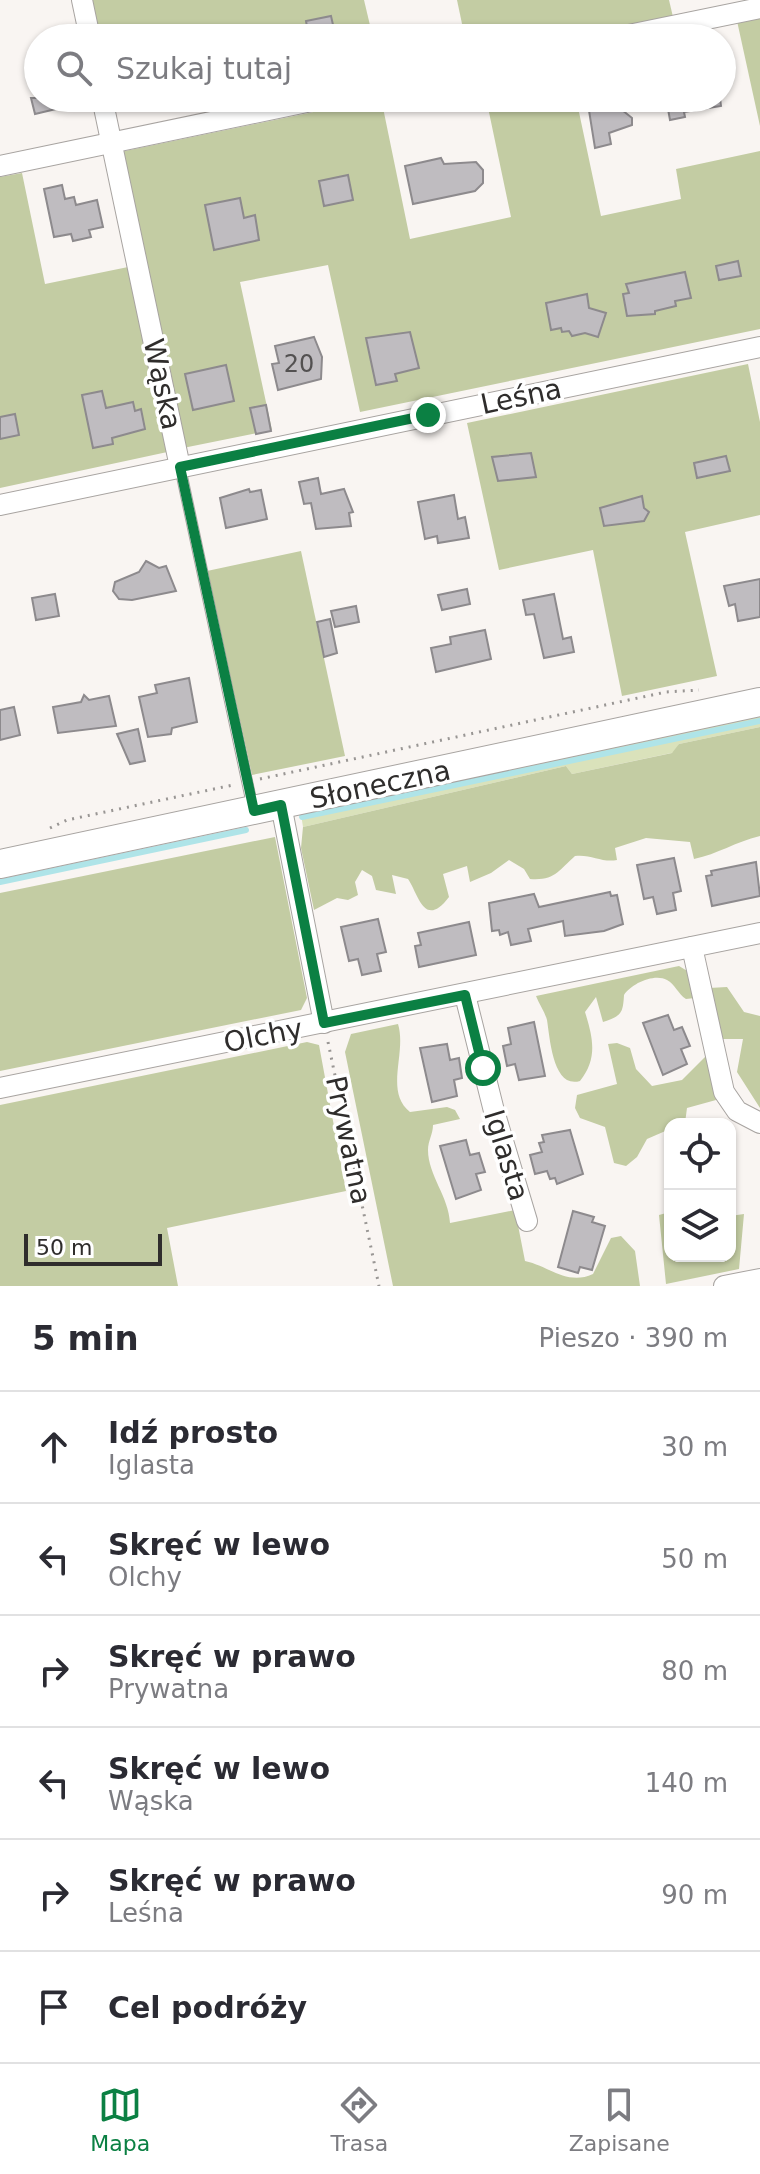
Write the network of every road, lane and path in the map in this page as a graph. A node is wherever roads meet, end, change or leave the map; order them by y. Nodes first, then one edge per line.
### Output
1 (82, 0) edge
2 (760, 8) edge
3 (87, 24) edge
4 (682, 24) edge
5 (105, 112) edge
6 (259, 112) edge
7 (112, 143) junction
8 (0, 166) edge
9 (760, 347) edge
10 (180, 467) junction
11 (0, 505) edge
12 (703, 689) dead end
13 (760, 702) edge
14 (248, 782) junction
15 (267, 808) junction
16 (43, 832) dead end
17 (0, 864) edge
18 (760, 933) edge
19 (692, 947) junction
20 (465, 995) junction
21 (324, 1023) junction
22 (0, 1088) edge
23 (760, 1123) edge
24 (527, 1221) dead end
25 (760, 1279) edge
26 (379, 1286) edge
27 (724, 1286) edge

1 - 3 street
2 - 4 street
5 - 7 street, Wąska
6 - 7 street
7 - 8 street
7 - 10 street, Wąska
9 - 10 street, Leśna
10 - 11 street, Leśna
10 - 14 lane, Wąska
12 - 14 path
13 - 15 main road, Słoneczna
14 - 15 lane, Wąska
14 - 16 path
15 - 17 main road, Słoneczna
15 - 21 street
18 - 19 street, Olchy
19 - 20 street, Olchy
19 - 23 street
20 - 21 street, Olchy
20 - 24 street, Iglasta
21 - 22 street, Olchy
21 - 26 path, Prywatna
25 - 27 street

